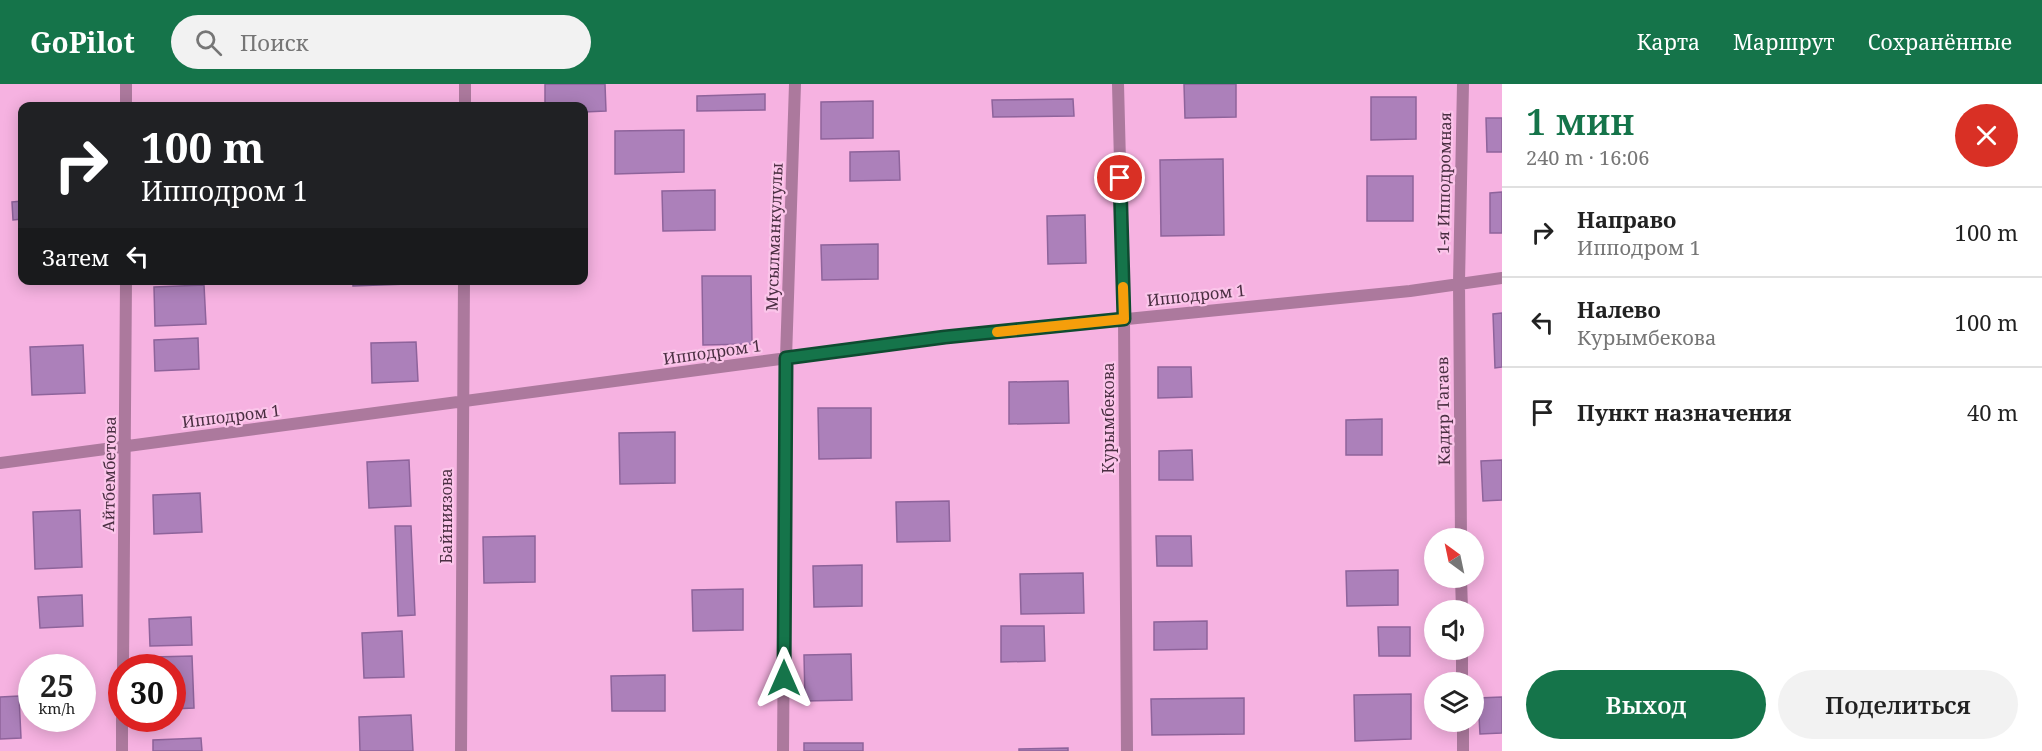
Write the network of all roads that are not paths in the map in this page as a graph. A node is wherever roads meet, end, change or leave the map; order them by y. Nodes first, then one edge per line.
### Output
1 (126, 84) edge
2 (465, 84) edge
3 (795, 84) edge
4 (1118, 84) edge
5 (1463, 84) edge
6 (126, 102) edge
7 (465, 102) edge
8 (1502, 278) edge
9 (1459, 282) junction
10 (126, 285) edge
11 (464, 285) edge
12 (1124, 319) junction
13 (786, 358) junction
14 (462, 403) junction
15 (127, 446) junction
16 (0, 464) edge
17 (1461, 528) edge
18 (123, 654) edge
19 (122, 732) edge
20 (1463, 732) edge
21 (122, 751) edge
22 (461, 751) edge
23 (783, 751) edge
24 (1127, 751) edge
25 (1463, 751) edge

1 - 6 street
2 - 7 street
3 - 13 street, Мусылманкулулы
4 - 12 street, Курымбекова
5 - 9 street, 1-я Ипподромная
8 - 9 street, Ипподром 1
9 - 12 street, Ипподром 1
9 - 17 street, Кадир Тагаев
10 - 15 street, Айтбембетова
11 - 14 street, Байниязова
12 - 13 street, Ипподром 1
12 - 24 street, Курымбекова
13 - 14 street, Ипподром 1
13 - 23 street, Мусылманкулулы
14 - 15 street, Ипподром 1
14 - 22 street, Байниязова
15 - 16 street, Ипподром 1
15 - 18 street, Айтбембетова
19 - 21 street
20 - 25 street

